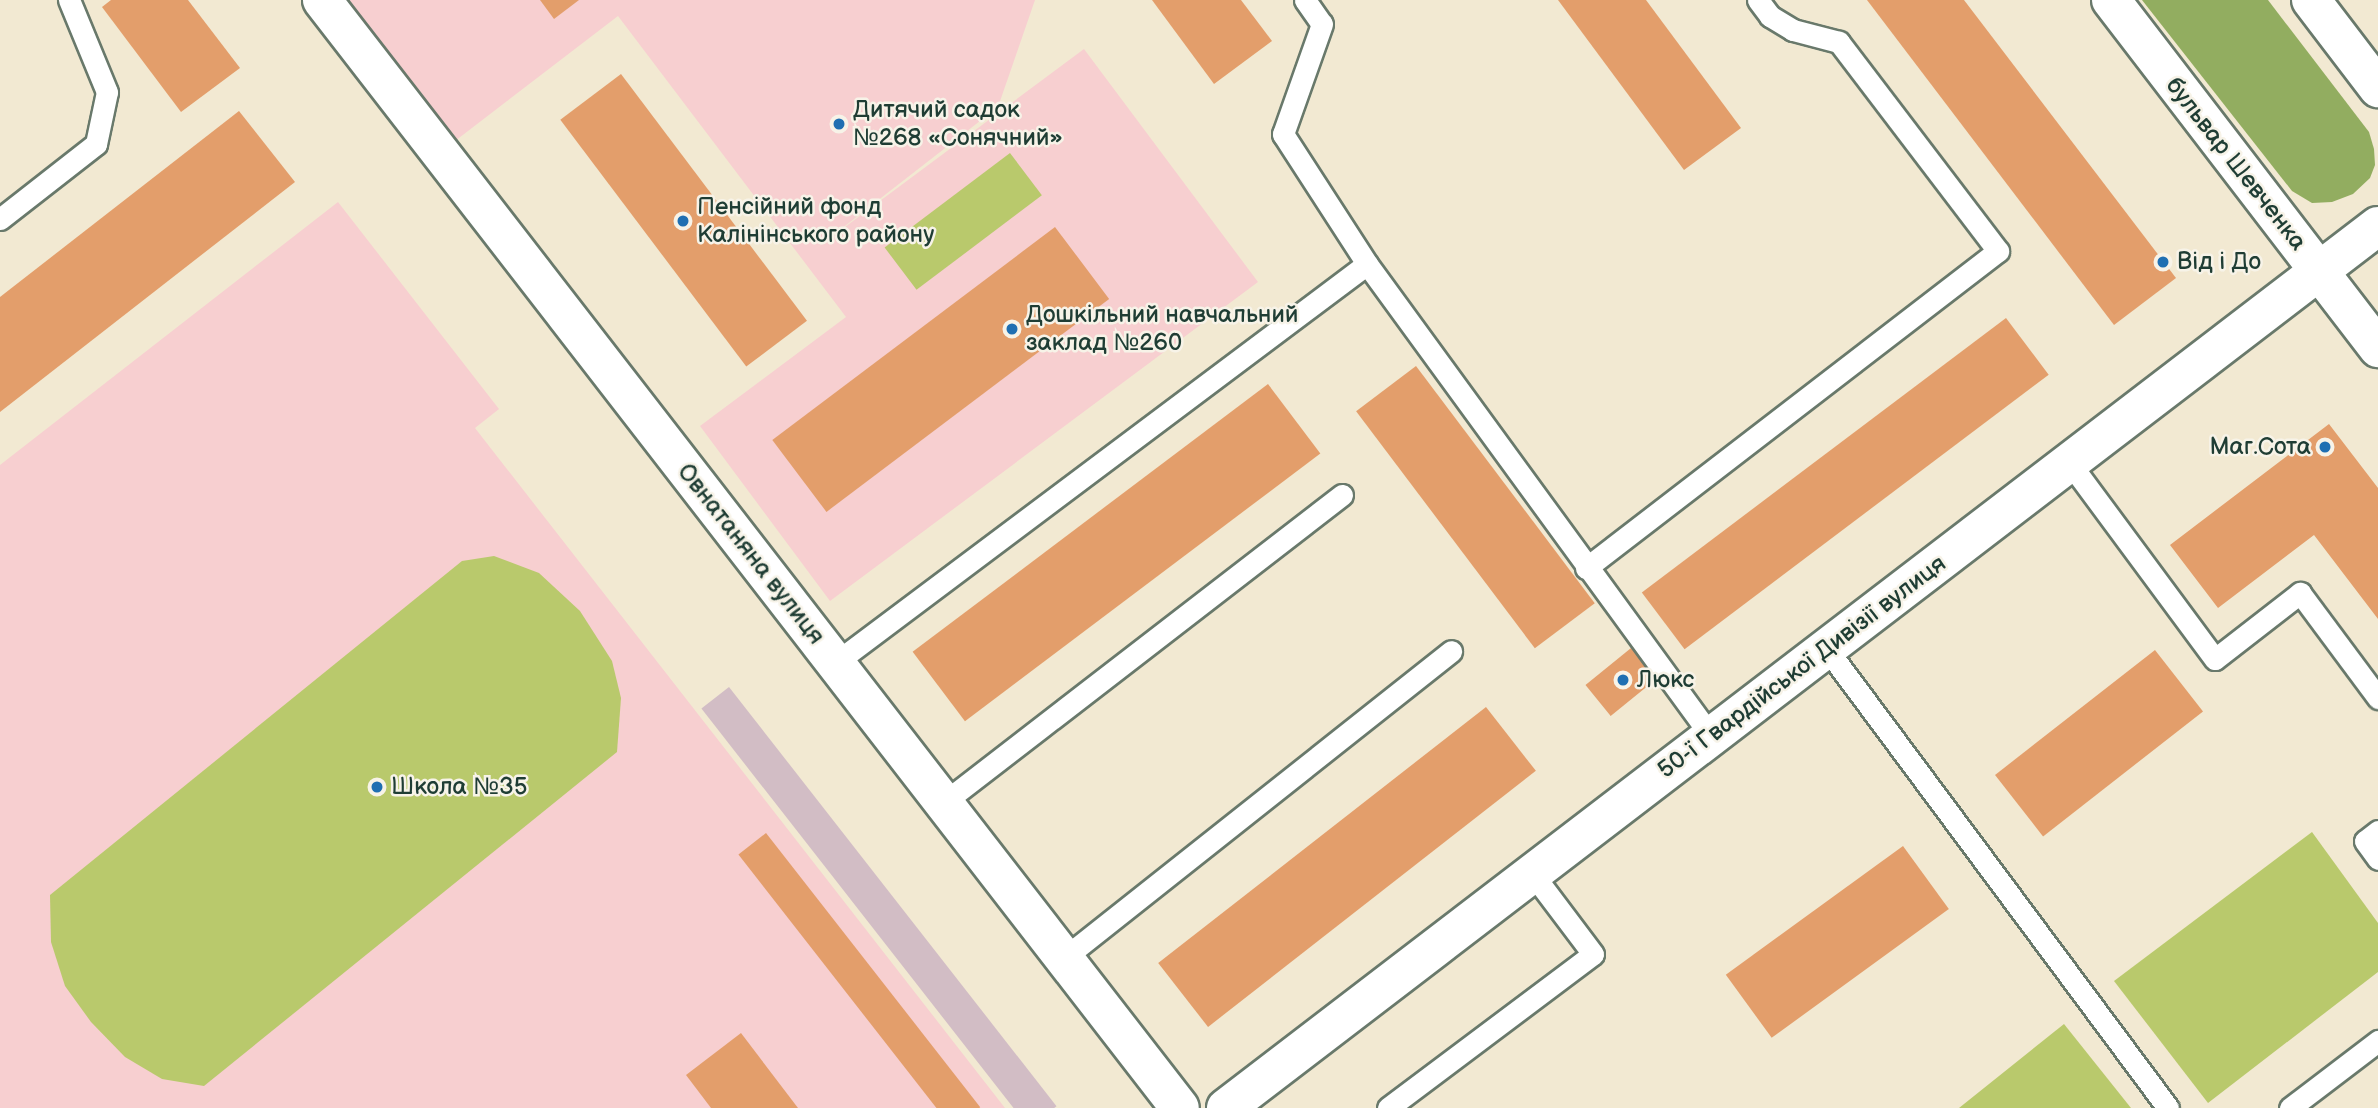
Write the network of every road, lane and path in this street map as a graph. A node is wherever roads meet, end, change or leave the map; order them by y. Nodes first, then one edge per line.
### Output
1 (69, 0) edge
2 (322, 0) edge
3 (1305, 0) edge
4 (1758, 0) edge
5 (2110, 0) edge
6 (2311, 0) edge
7 (2378, 88) edge
8 (0, 219) edge
9 (2378, 226) edge
10 (1367, 264) junction
11 (2318, 271) junction
12 (2370, 338) edge
13 (2069, 462) junction
14 (1342, 495) dead end
15 (1586, 568) junction
16 (1826, 648) junction
17 (1451, 651) dead end
18 (835, 663) junction
19 (2378, 698) edge
20 (1711, 736) junction
21 (943, 803) junction
22 (2378, 831) edge
23 (2378, 859) edge
24 (1532, 873) junction
25 (1064, 958) junction
26 (2378, 1041) edge
27 (1180, 1108) edge
28 (1226, 1108) edge
29 (1388, 1108) edge
30 (2168, 1108) edge
31 (2290, 1108) edge

1 - 8 lane
2 - 18 street, Овнатаняна вулиця
3 - 10 lane
4 - 15 lane
5 - 11 street, бульвар Шевченка
6 - 7 street
9 - 11 street, 50-ї Гвардійської Дивізії вулиця
10 - 15 lane
10 - 18 lane
11 - 12 street, бульвар Шевченка
11 - 13 street, 50-ї Гвардійської Дивізії вулиця
13 - 16 street, 50-ї Гвардійської Дивізії вулиця
13 - 19 lane
14 - 21 lane
15 - 20 lane
16 - 20 street, 50-ї Гвардійської Дивізії вулиця
16 - 30 lane
17 - 25 lane
18 - 21 street, Овнатаняна вулиця
20 - 24 street, 50-ї Гвардійської Дивізії вулиця
21 - 25 street, Овнатаняна вулиця
22 - 23 lane
24 - 28 street, 50-ї Гвардійської Дивізії вулиця
24 - 29 lane
25 - 27 street, Овнатаняна вулиця
26 - 31 lane

